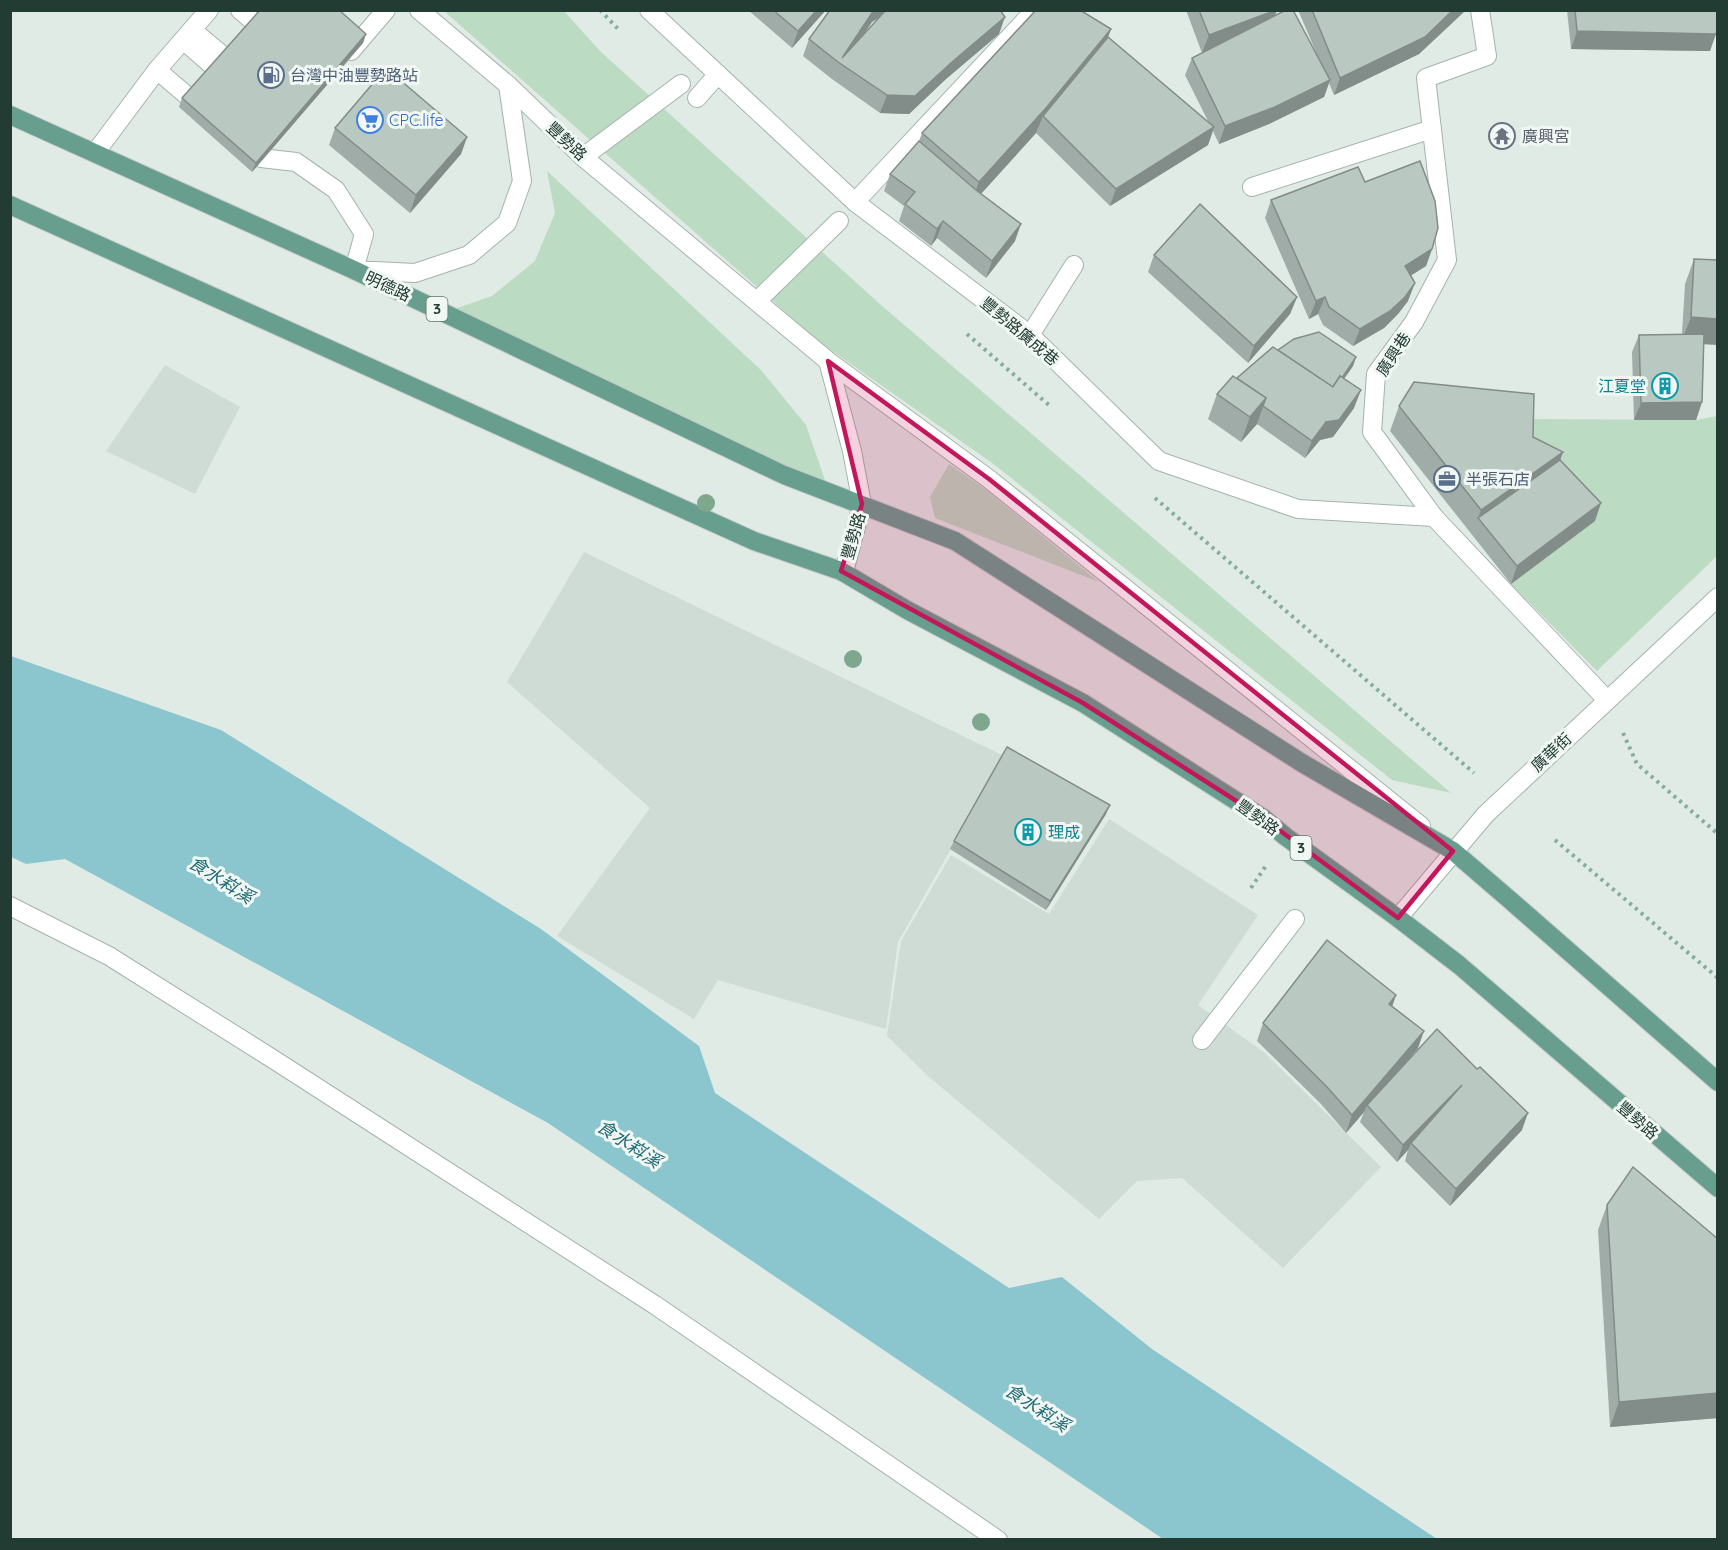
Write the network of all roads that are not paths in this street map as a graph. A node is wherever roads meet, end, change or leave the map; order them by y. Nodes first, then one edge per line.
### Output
1 (208, 10) edge
2 (240, 10) edge
3 (260, 10) edge
4 (386, 10) edge
5 (419, 10) edge
6 (649, 10) edge
7 (1480, 10) edge
8 (1038, 11) edge
9 (344, 25) edge
10 (188, 35) junction
11 (361, 39) junction
12 (340, 64) edge
13 (158, 70) junction
14 (718, 74) junction
15 (681, 84) dead end
16 (508, 85) junction
17 (248, 86) edge
18 (697, 98) dead end
19 (10, 115) edge
20 (218, 121) edge
21 (1432, 129) junction
22 (235, 136) edge
23 (273, 143) edge
24 (94, 153) junction
25 (583, 157) junction
26 (261, 158) junction
27 (1252, 187) dead end
28 (855, 202) junction
29 (10, 205) edge
30 (839, 221) dead end
31 (1074, 266) dead end
32 (354, 270) junction
33 (757, 301) junction
34 (1030, 335) junction
35 (828, 361) junction
36 (862, 504) junction
37 (1434, 517) junction
38 (841, 571) junction
39 (1718, 597) edge
40 (1607, 700) junction
41 (1453, 851) junction
42 (10, 906) edge
43 (1398, 918) junction
44 (1295, 919) dead end
45 (1202, 1040) dead end
46 (1718, 1082) edge
47 (1718, 1188) edge
48 (998, 1539) edge

1 - 10 street
2 - 3 street
4 - 11 street
5 - 16 street, 豐勢路
6 - 14 street, 豐勢路廣成巷
7 - 21 street, 廣興巷
8 - 28 street
9 - 11 street
10 - 13 street
10 - 17 street
11 - 12 street
13 - 20 street
13 - 24 street
14 - 18 street
14 - 28 street, 豐勢路廣成巷
15 - 25 street
16 - 25 street, 豐勢路
16 - 32 street
19 - 24 main road, 明德路 / 3
21 - 27 street
21 - 37 street, 廣興巷
22 - 26 street
23 - 26 street
24 - 32 main road, 明德路 / 3
25 - 33 street, 豐勢路
26 - 32 street
28 - 34 street, 豐勢路廣成巷
29 - 38 main road, 3
30 - 33 street
31 - 34 street
32 - 36 main road, 明德路 / 3
33 - 35 street, 豐勢路
34 - 37 street, 豐勢路廣成巷
35 - 36 street, 豐勢路
35 - 41 street, 豐勢路
36 - 38 street, 豐勢路
36 - 41 main road, 豐勢路 / 3
37 - 40 street, 廣興巷
38 - 43 main road, 豐勢路 / 3
39 - 40 street, 廣華街
40 - 41 street, 廣華街
41 - 43 street, 廣華街
41 - 46 main road, 豐勢路 / 3
42 - 48 street
43 - 47 main road, 豐勢路 / 3
44 - 45 street

